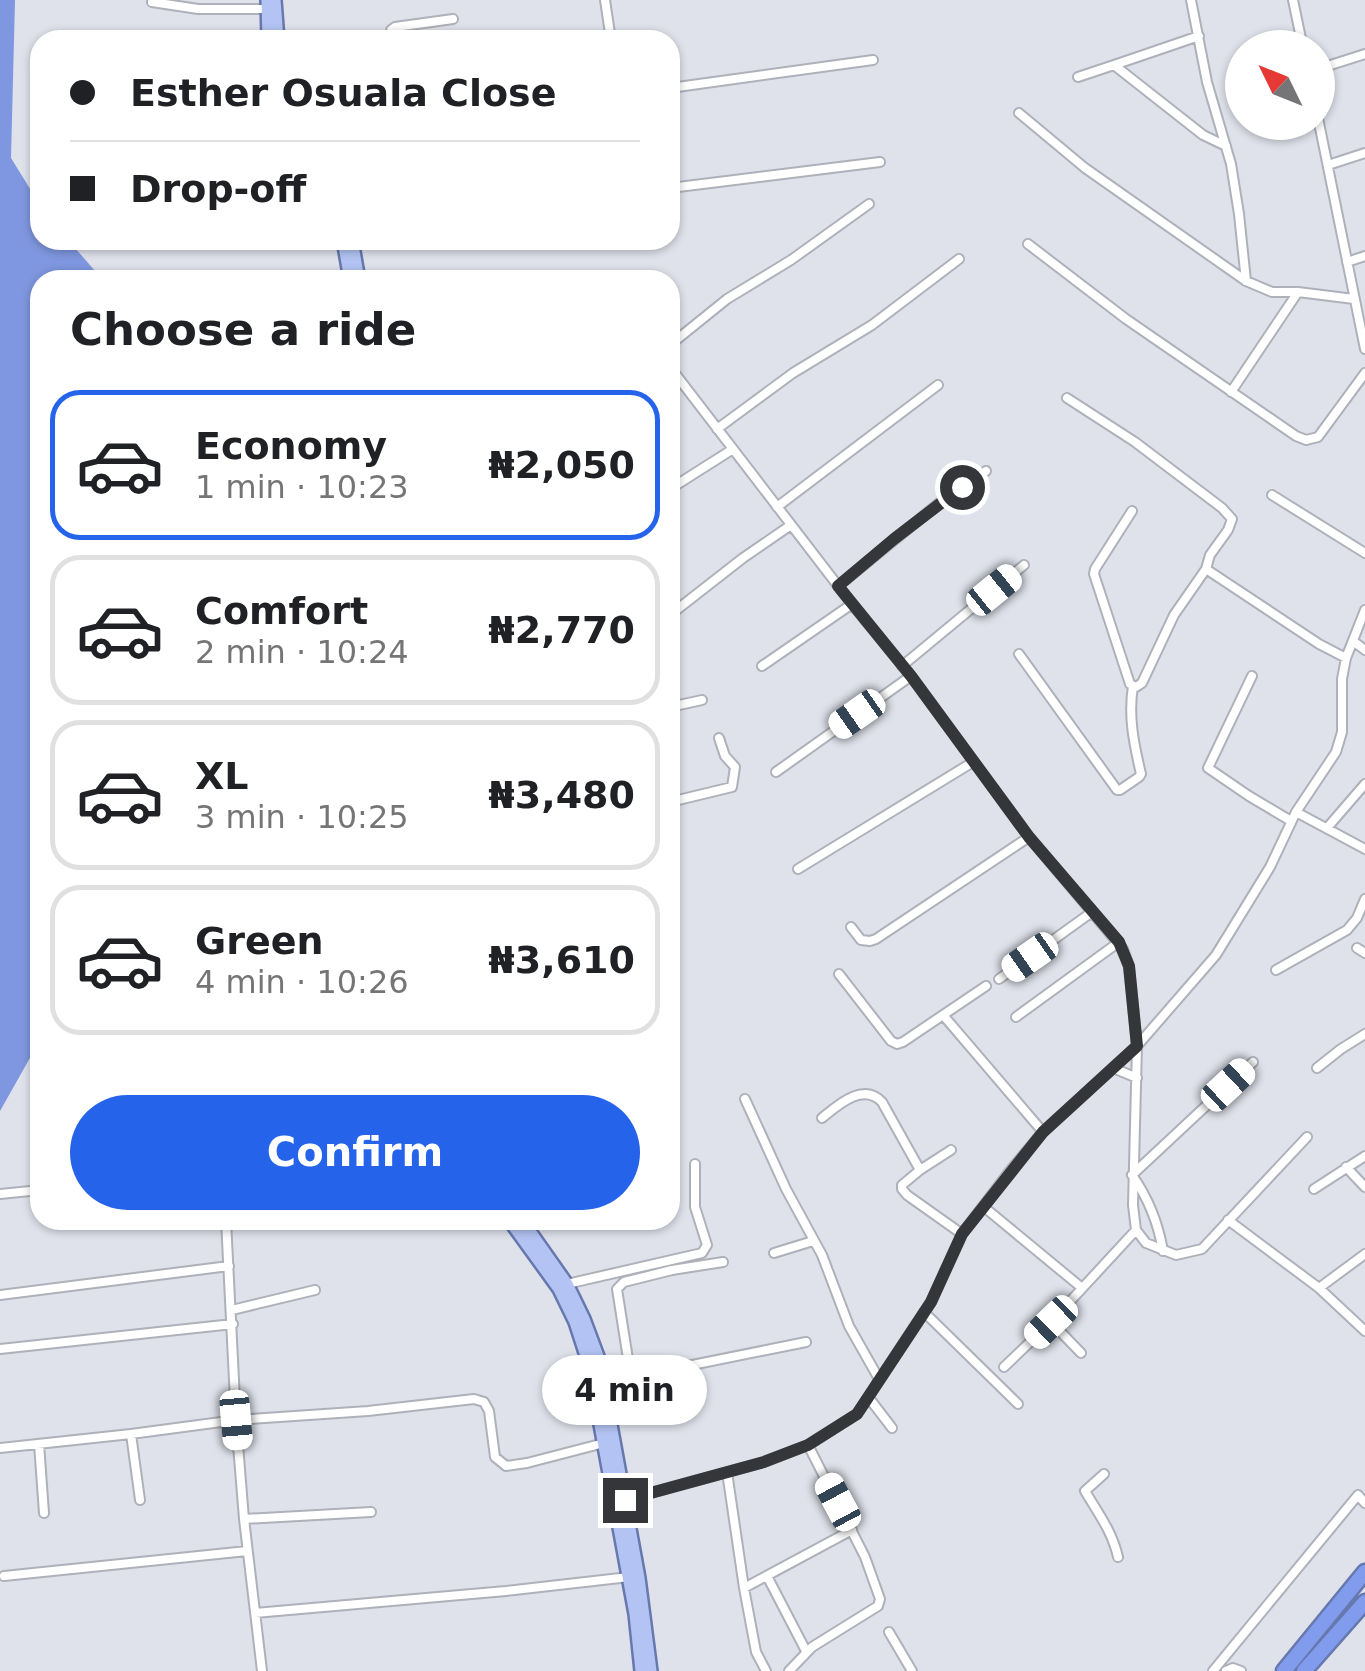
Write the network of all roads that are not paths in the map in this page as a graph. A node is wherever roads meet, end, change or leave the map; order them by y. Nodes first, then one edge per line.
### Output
1 (605, 0) edge
2 (1191, 0) edge
3 (1292, 0) edge
4 (152, 2) edge
5 (270, 3) edge
6 (453, 19) dead end
7 (269, 30) edge
8 (276, 30) edge
9 (391, 30) edge
10 (610, 30) edge
11 (1298, 30) edge
12 (1199, 36) junction
13 (1365, 54) edge
14 (873, 60) dead end
15 (1335, 64) edge
16 (1114, 65) junction
17 (1078, 77) dead end
18 (680, 87) edge
19 (1019, 113) dead end
20 (1323, 140) edge
21 (1226, 146) junction
22 (1365, 153) edge
23 (880, 162) dead end
24 (1328, 166) junction
25 (680, 187) edge
26 (869, 204) dead end
27 (1028, 244) dead end
28 (1365, 256) edge
29 (959, 259) dead end
30 (1347, 262) junction
31 (1246, 280) junction
32 (1298, 292) junction
33 (1354, 299) junction
34 (680, 338) edge
35 (1365, 346) edge
36 (1365, 373) edge
37 (680, 382) edge
38 (938, 385) dead end
39 (1231, 392) junction
40 (1067, 398) dead end
41 (717, 429) junction
42 (733, 450) junction
43 (986, 470) dead end
44 (680, 482) edge
45 (1272, 495) dead end
46 (777, 506) junction
47 (1132, 511) dead end
48 (791, 525) junction
49 (1365, 553) edge
50 (1024, 565) dead end
51 (1206, 569) junction
52 (838, 586) junction
53 (852, 604) junction
54 (680, 607) edge
55 (1365, 610) edge
56 (1352, 642) junction
57 (1365, 650) edge
58 (1019, 654) dead end
59 (1346, 658) junction
60 (762, 666) dead end
61 (902, 666) junction
62 (911, 676) junction
63 (1252, 676) dead end
64 (1133, 686) junction
65 (702, 700) dead end
66 (680, 705) edge
67 (719, 738) dead end
68 (973, 762) junction
69 (776, 772) dead end
70 (1365, 784) edge
71 (680, 800) edge
72 (1296, 812) junction
73 (1290, 821) junction
74 (1327, 828) junction
75 (1029, 837) junction
76 (1365, 849) edge
77 (798, 869) dead end
78 (1365, 899) edge
79 (1092, 912) junction
80 (851, 927) dead end
81 (1119, 942) junction
82 (1276, 970) dead end
83 (838, 974) dead end
84 (999, 979) dead end
85 (986, 986) dead end
86 (942, 1015) junction
87 (1016, 1017) dead end
88 (1365, 1034) edge
89 (1137, 1046) junction
90 (1252, 1062) dead end
91 (1113, 1068) junction
92 (1317, 1068) dead end
93 (1137, 1078) junction
94 (745, 1099) dead end
95 (822, 1118) dead end
96 (1043, 1132) junction
97 (1308, 1137) dead end
98 (951, 1150) dead end
99 (1365, 1156) edge
100 (695, 1164) dead end
101 (1346, 1167) junction
102 (920, 1170) junction
103 (1132, 1174) junction
104 (1365, 1187) edge
105 (1314, 1189) dead end
106 (30, 1191) edge
107 (0, 1194) edge
108 (984, 1206) junction
109 (1228, 1220) junction
110 (227, 1230) edge
111 (516, 1230) edge
112 (529, 1230) edge
113 (1136, 1230) junction
114 (962, 1234) junction
115 (814, 1241) junction
116 (1163, 1251) junction
117 (774, 1253) dead end
118 (1365, 1254) edge
119 (723, 1262) dead end
120 (229, 1266) junction
121 (567, 1284) junction
122 (1082, 1288) junction
123 (1319, 1288) junction
124 (315, 1290) dead end
125 (0, 1295) edge
126 (232, 1310) junction
127 (924, 1312) junction
128 (1051, 1322) junction
129 (233, 1324) junction
130 (1365, 1330) edge
131 (806, 1342) dead end
132 (0, 1349) edge
133 (1081, 1353) dead end
134 (1004, 1367) dead end
135 (631, 1378) junction
136 (879, 1379) junction
137 (603, 1383) junction
138 (869, 1398) junction
139 (1018, 1404) dead end
140 (236, 1420) junction
141 (892, 1428) dead end
142 (132, 1434) junction
143 (608, 1442) junction
144 (39, 1444) junction
145 (808, 1445) junction
146 (0, 1448) edge
147 (728, 1472) junction
148 (1104, 1474) dead end
149 (140, 1500) dead end
150 (625, 1500) junction
151 (1365, 1503) edge
152 (371, 1512) dead end
153 (44, 1514) dead end
154 (244, 1519) junction
155 (852, 1530) junction
156 (247, 1551) junction
157 (1118, 1557) dead end
158 (1365, 1572) edge
159 (4, 1576) dead end
160 (767, 1576) junction
161 (628, 1577) junction
162 (744, 1588) junction
163 (1365, 1603) edge
164 (254, 1613) junction
165 (889, 1632) dead end
166 (806, 1652) junction
167 (262, 1671) edge
168 (640, 1671) edge
169 (652, 1671) edge
170 (766, 1671) edge
171 (790, 1671) edge
172 (912, 1671) edge
173 (1213, 1671) edge
174 (1226, 1671) edge
175 (1241, 1671) edge
176 (1280, 1671) edge
177 (1304, 1671) edge
178 (1314, 1671) edge

1 - 10 street
2 - 12 street
3 - 11 street
4 - 5 street
5 - 7 main road
5 - 8 main road
6 - 9 street
12 - 16 street
12 - 21 street
13 - 15 street
14 - 18 street
16 - 17 street
16 - 21 street
19 - 31 street
20 - 24 street
21 - 31 street
22 - 24 street
23 - 25 street
24 - 30 street
26 - 34 street
27 - 39 street
28 - 30 street
29 - 41 street
30 - 33 street
31 - 32 street
32 - 33 street
32 - 39 street
33 - 35 street
36 - 39 street
37 - 41 street
38 - 46 street
40 - 51 street
41 - 42 street
42 - 44 street
42 - 46 street
43 - 52 street
45 - 49 street
46 - 48 street
47 - 64 street
48 - 52 street
48 - 54 street
50 - 61 street
51 - 59 street
51 - 64 street
52 - 53 street
53 - 60 street
53 - 61 street
55 - 56 street
56 - 57 street
56 - 59 street
58 - 64 street
59 - 72 street
61 - 62 street
62 - 68 street
62 - 69 street
63 - 73 street
65 - 66 street
67 - 71 street
68 - 75 street
68 - 77 street
70 - 74 street
72 - 73 street
72 - 74 street
73 - 89 street
74 - 76 street
75 - 79 street
75 - 80 street
78 - 82 street
79 - 81 street
79 - 84 street
81 - 87 street
81 - 89 street
83 - 86 street
85 - 86 street
86 - 96 street
88 - 92 street
89 - 91 street
89 - 93 street
90 - 103 street
91 - 93 street
91 - 96 street
93 - 103 street
94 - 115 street
95 - 102 street
96 - 108 street
97 - 109 street
98 - 102 street
99 - 101 street
100 - 121 street
101 - 104 street
101 - 105 street
102 - 114 street
103 - 113 street
103 - 116 street
106 - 107 street
108 - 114 street
108 - 122 street
109 - 116 street
109 - 123 street
110 - 120 street
111 - 143 main road
112 - 121 main road
113 - 116 street
113 - 122 street
114 - 127 street
115 - 117 street
115 - 136 street
118 - 123 street
119 - 135 street
120 - 125 street
120 - 126 street
121 - 137 main road
122 - 128 street
123 - 130 street
124 - 126 street
126 - 129 street
127 - 136 street
127 - 139 street
128 - 133 street
128 - 134 street
129 - 132 street
129 - 140 street
131 - 135 street
135 - 137 street
136 - 138 street
137 - 143 main road
138 - 141 street
138 - 145 street
140 - 142 street
140 - 143 street
140 - 154 street
142 - 144 street
142 - 149 street
143 - 150 main road
143 - 161 main road
144 - 146 street
144 - 153 street
145 - 147 street
145 - 155 street
147 - 150 street
147 - 162 street
148 - 157 street
150 - 169 main road
151 - 173 street
152 - 154 street
154 - 156 street
155 - 160 street
155 - 166 street
156 - 159 street
156 - 164 street
158 - 176 highway
160 - 162 street
160 - 166 street
161 - 164 street
161 - 168 main road
162 - 170 street
163 - 177 highway
163 - 178 highway
164 - 167 street
165 - 172 street
166 - 171 street
174 - 175 street

